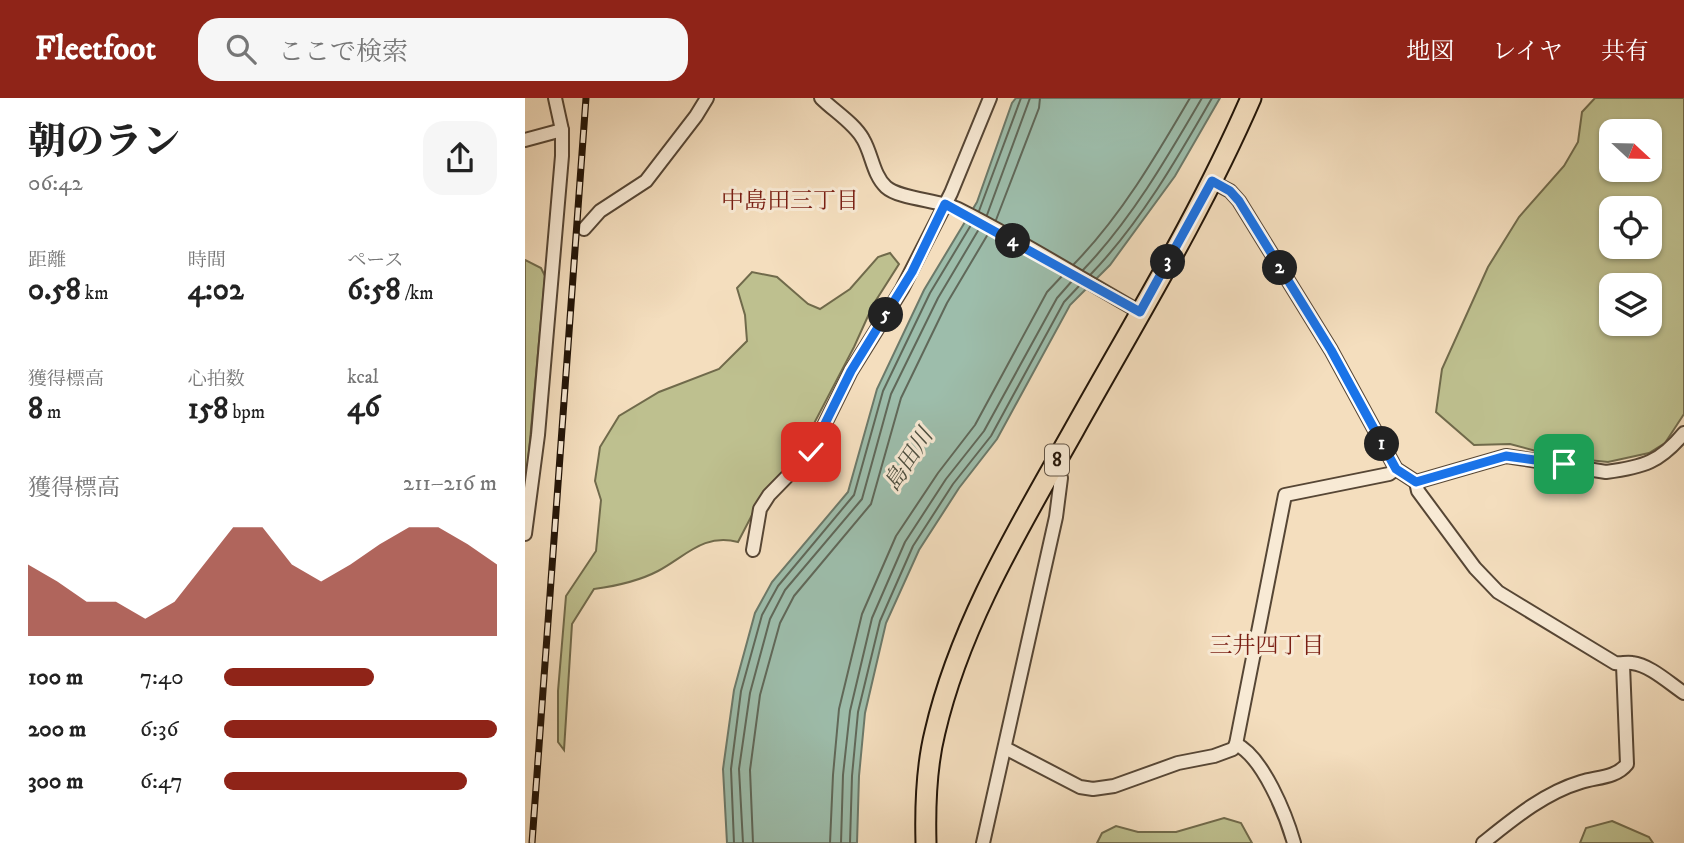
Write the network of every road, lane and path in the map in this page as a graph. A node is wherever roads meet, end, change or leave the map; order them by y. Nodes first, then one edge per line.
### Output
1 (555, 98) edge
2 (707, 98) edge
3 (821, 98) edge
4 (989, 98) edge
5 (1251, 98) edge
6 (562, 130) junction
7 (525, 140) edge
8 (1212, 181) junction
9 (951, 206) junction
10 (584, 229) dead end
11 (1140, 312) junction
12 (1684, 433) edge
13 (1055, 463) junction
14 (1396, 469) junction
15 (1416, 482) junction
16 (525, 534) edge
17 (753, 550) dead end
18 (1623, 665) junction
19 (1684, 693) edge
20 (1236, 744) junction
21 (1005, 748) junction
22 (926, 843) edge
23 (983, 843) edge
24 (1294, 843) edge
25 (1483, 843) edge

1 - 6 street
2 - 10 street
3 - 9 street
4 - 9 street
5 - 8 main road, 8
6 - 7 street
6 - 16 street
8 - 11 main road, 8
8 - 14 street
9 - 11 street
9 - 17 street
11 - 13 main road, 8
12 - 15 street
13 - 21 street
13 - 22 main road, 8
14 - 15 street
14 - 20 street
15 - 18 street
18 - 19 street
18 - 25 street
20 - 21 street
20 - 24 street
21 - 23 street

